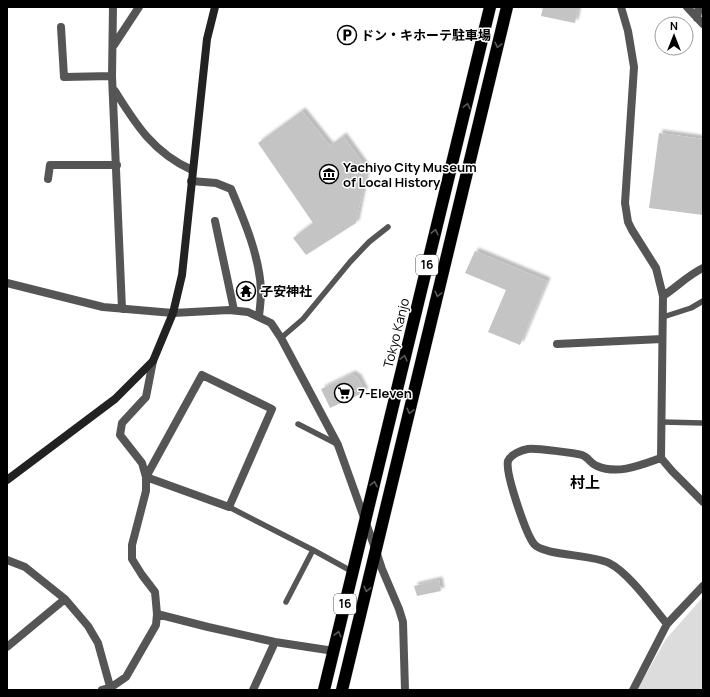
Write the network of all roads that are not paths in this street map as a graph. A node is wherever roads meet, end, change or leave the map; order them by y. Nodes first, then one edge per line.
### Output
1 (113, 7) edge
2 (139, 7) edge
3 (215, 7) edge
4 (490, 7) edge
5 (507, 7) edge
6 (621, 7) edge
7 (687, 7) edge
8 (699, 7) edge
9 (700, 21) edge
10 (61, 27) dead end
11 (114, 46) junction
12 (112, 76) junction
13 (114, 89) junction
14 (117, 165) junction
15 (192, 170) junction
16 (48, 179) dead end
17 (191, 181) junction
18 (215, 221) dead end
19 (388, 227) dead end
20 (703, 268) edge
21 (7, 283) edge
22 (663, 296) junction
23 (703, 301) edge
24 (122, 309) junction
25 (234, 310) junction
26 (173, 313) junction
27 (259, 316) junction
28 (663, 317) junction
29 (281, 338) junction
30 (662, 339) junction
31 (557, 344) dead end
32 (154, 361) junction
33 (662, 422) junction
34 (703, 423) edge
35 (298, 424) dead end
36 (338, 445) junction
37 (661, 458) junction
38 (146, 477) junction
39 (7, 480) edge
40 (703, 502) edge
41 (229, 506) junction
42 (366, 523) junction
43 (313, 550) junction
44 (376, 551) junction
45 (7, 560) edge
46 (353, 572) junction
47 (703, 586) edge
48 (65, 599) junction
49 (286, 602) dead end
50 (157, 614) junction
51 (667, 624) junction
52 (275, 642) junction
53 (7, 647) edge
54 (334, 651) junction
55 (108, 689) edge
56 (253, 690) edge
57 (324, 690) edge
58 (342, 690) edge
59 (405, 690) edge
60 (633, 690) edge

1 - 11 street
2 - 11 street
3 - 15 street
42 -> 4 highway, Tokyo Kanjo / 16
5 -> 44 highway, 16
6 - 22 street
7 - 9 street
8 - 9 street
10 - 12 street
11 - 12 street
12 - 13 street
13 - 14 street
13 - 15 street
14 - 16 street
14 - 24 street
15 - 17 street
17 - 26 street
17 - 27 street
18 - 25 street
19 - 29 lane
20 - 22 street
21 - 24 street
22 - 28 street
23 - 28 lane
24 - 26 street
25 - 26 street
25 - 27 street
26 - 32 street
27 - 29 street
28 - 30 street
29 - 36 street
30 - 31 street
30 - 33 street
32 - 38 street
32 - 39 street
33 - 34 lane
33 - 37 street
35 - 36 lane
36 - 42 street
37 - 40 street
37 - 51 street
38 - 41 street
38 - 41 street
38 - 50 street
41 - 43 lane
42 - 44 street
42 - 46 highway, Tokyo Kanjo / 16
43 - 46 lane
43 - 49 lane
44 -> 58 highway, 16
44 - 59 street
45 - 48 street
54 -> 46 highway, Tokyo Kanjo / 16
47 - 51 street
48 - 53 street
48 - 55 street
50 - 52 street
50 - 55 street
51 - 60 street
52 - 54 street
52 - 56 street
54 - 57 highway, Tokyo Kanjo / 16

